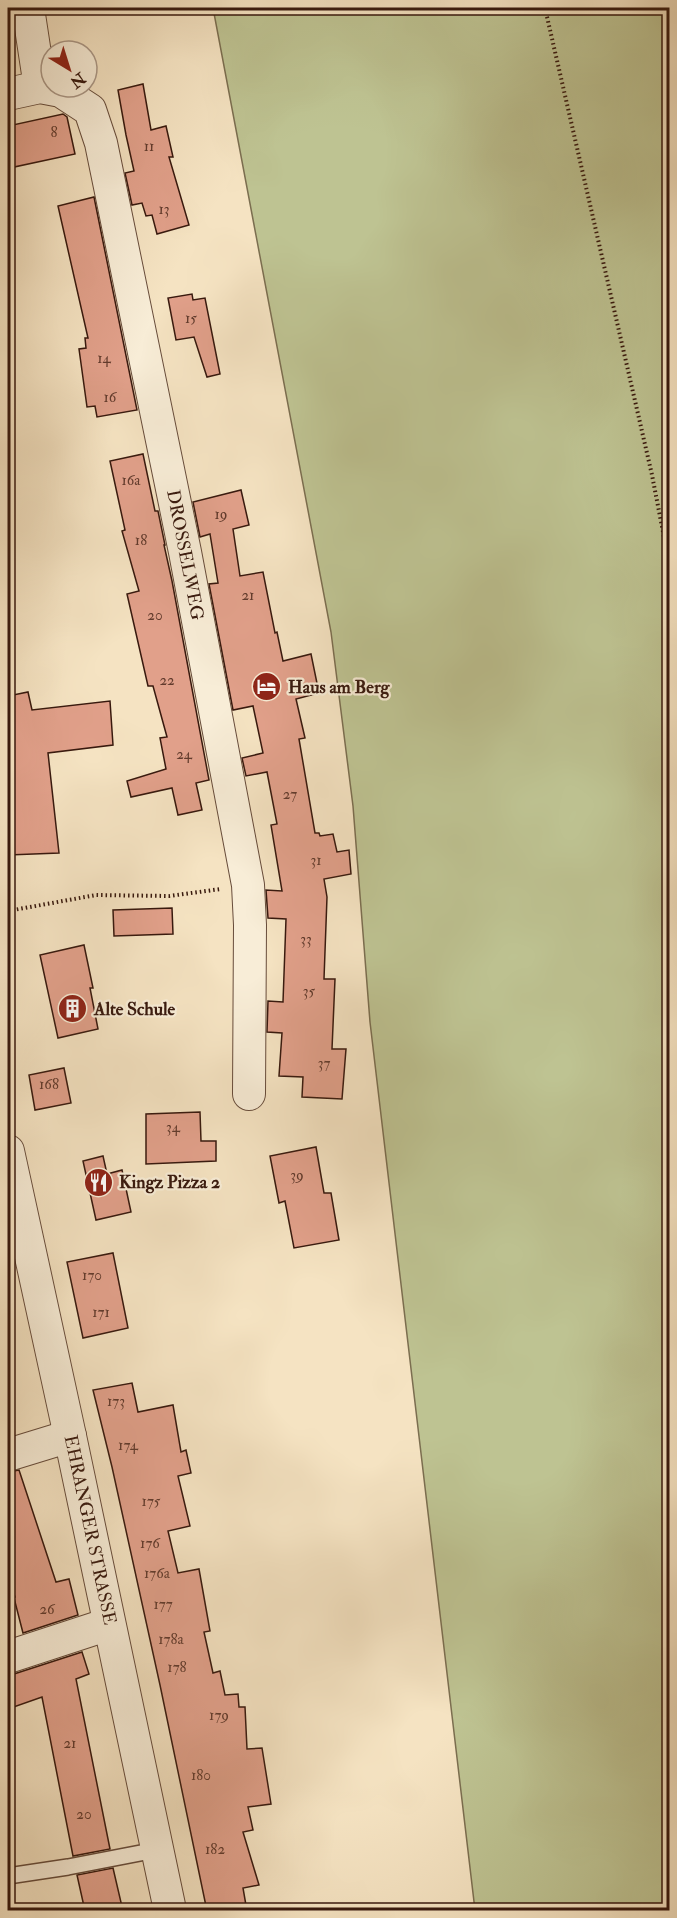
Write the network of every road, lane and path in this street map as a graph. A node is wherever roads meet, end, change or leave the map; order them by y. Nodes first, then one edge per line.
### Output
1 (28, 8) edge
2 (545, 8) edge
3 (39, 80) edge
4 (39, 87) edge
5 (8, 94) edge
6 (73, 99) edge
7 (669, 568) edge
8 (191, 894) dead end
9 (8, 912) edge
10 (249, 1094) dead end
11 (8, 1150) edge
12 (70, 1436) junction
13 (8, 1455) edge
14 (110, 1624) junction
15 (8, 1657) edge
16 (156, 1850) junction
17 (8, 1876) edge
18 (170, 1911) edge

1 - 3 street
2 - 7 path
4 - 5 street, DROSSELWEG
6 - 10 street, DROSSELWEG
8 - 9 path
11 - 12 street, EHRANGER STRASSE
12 - 13 street
12 - 14 street, EHRANGER STRASSE
14 - 15 street
14 - 16 street, EHRANGER STRASSE
16 - 17 lane
16 - 18 street, EHRANGER STRASSE

